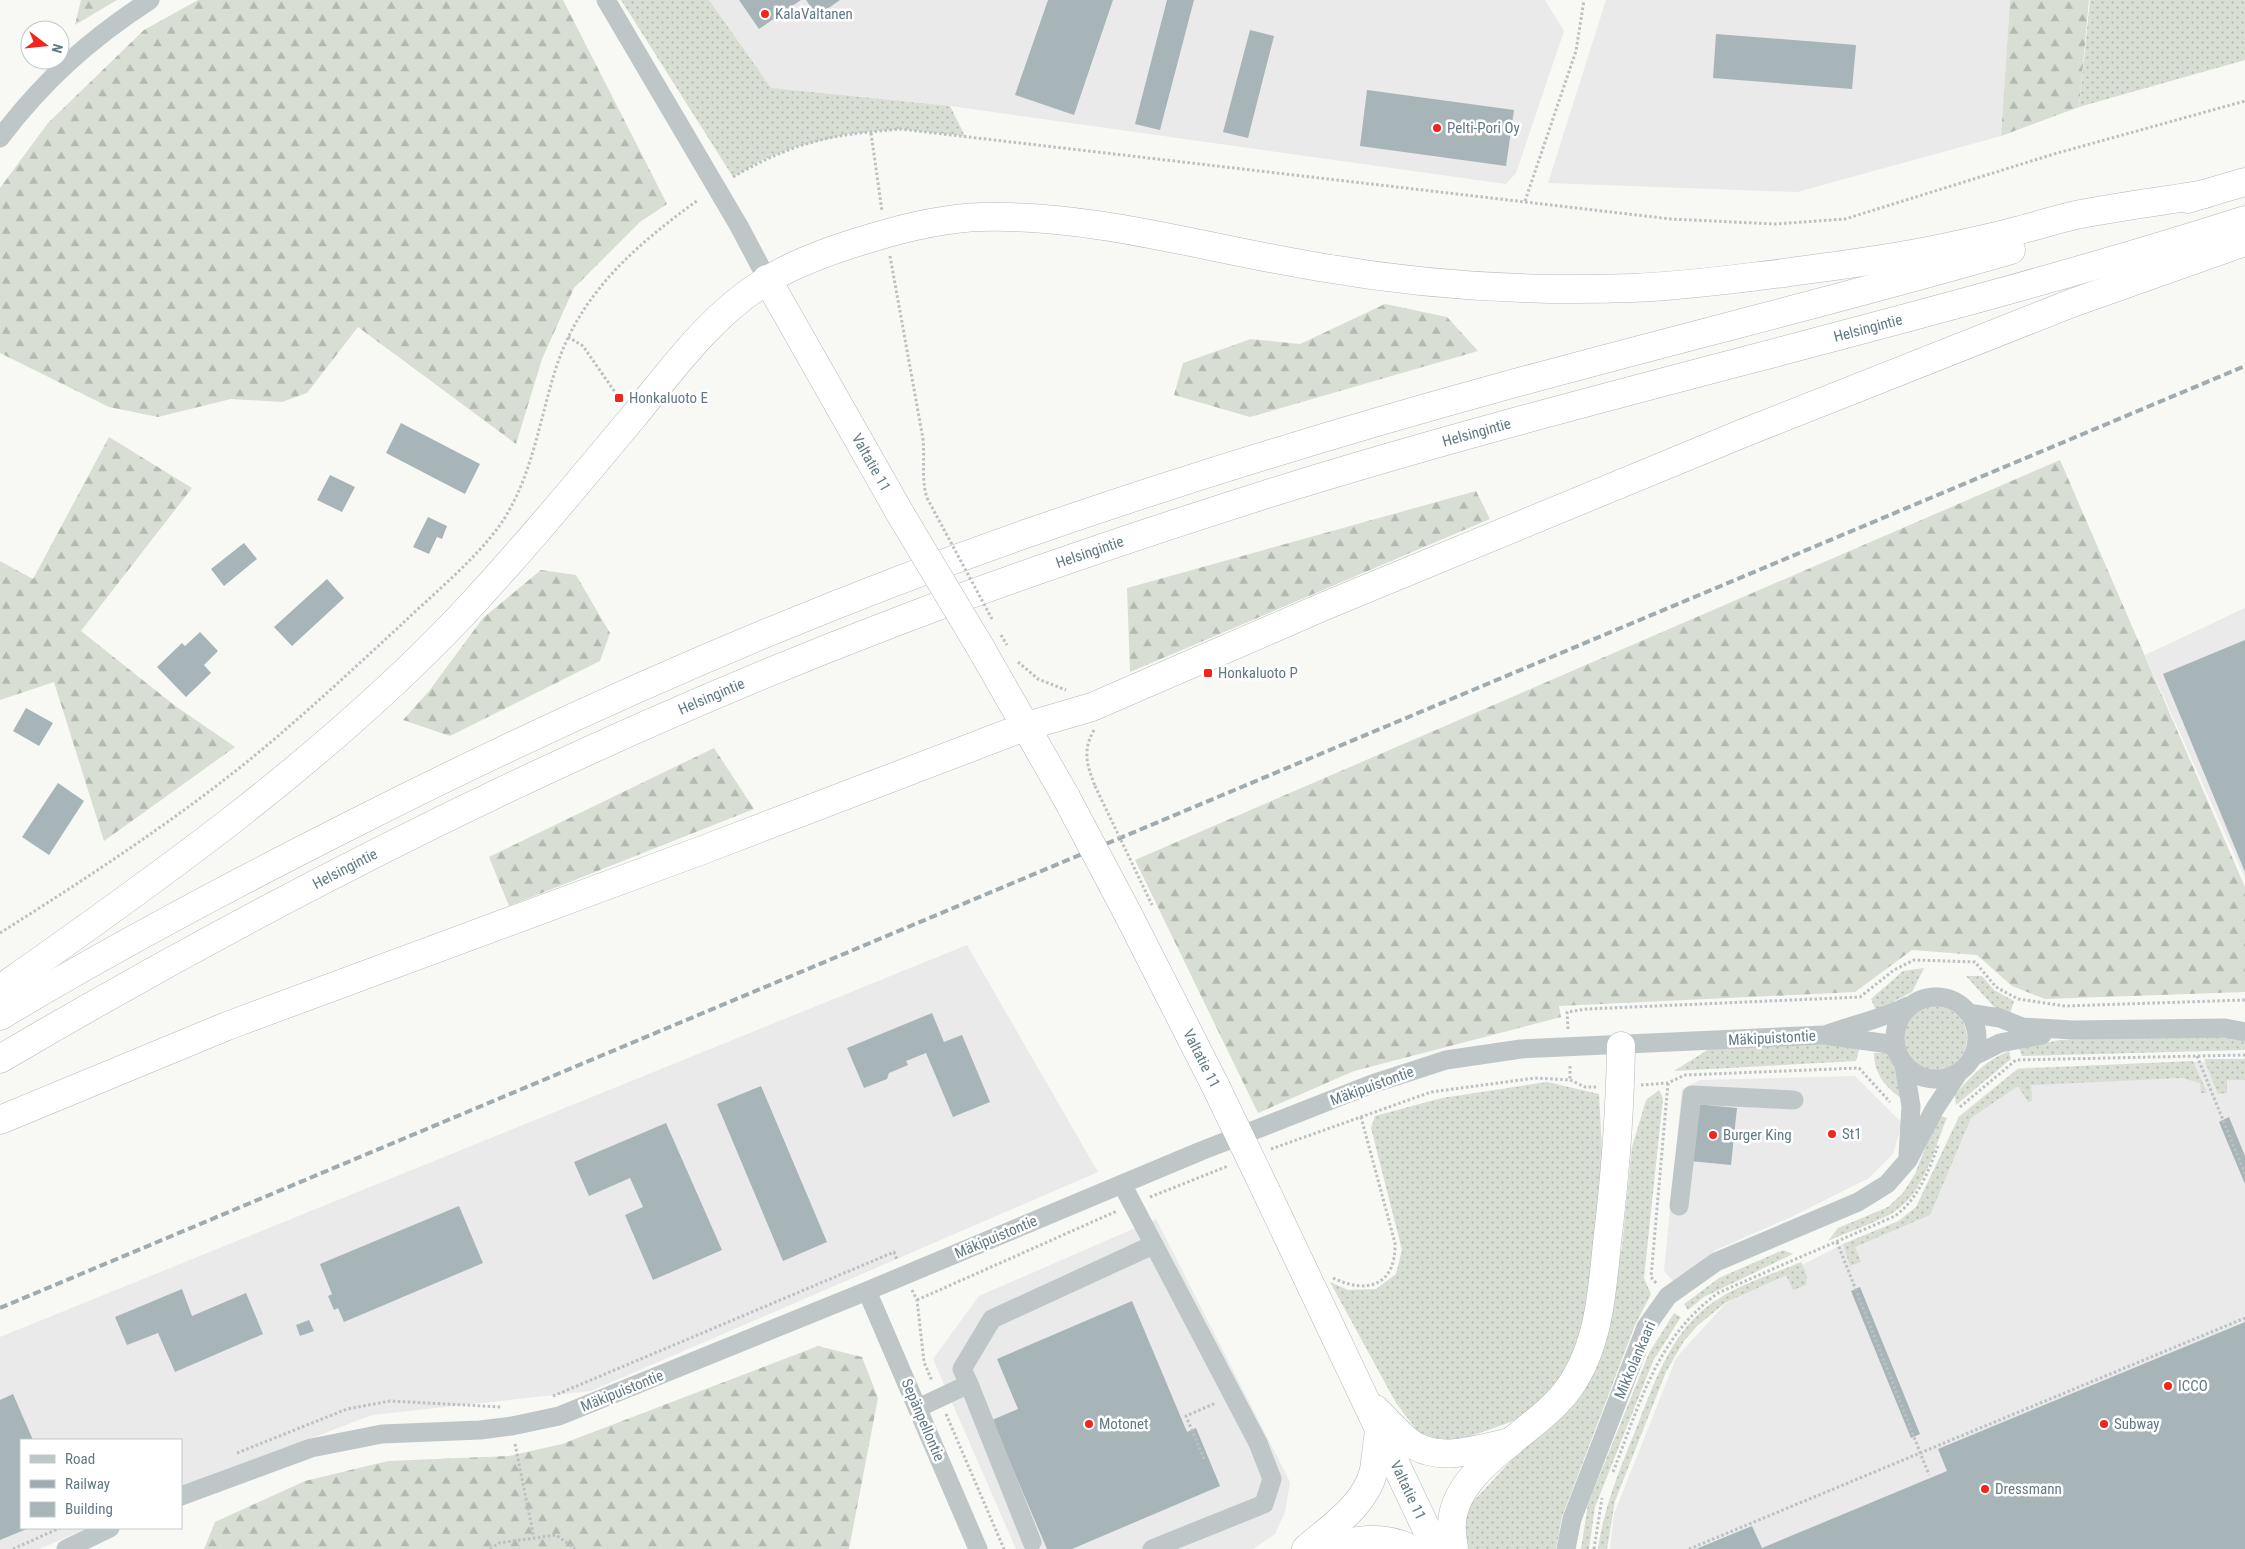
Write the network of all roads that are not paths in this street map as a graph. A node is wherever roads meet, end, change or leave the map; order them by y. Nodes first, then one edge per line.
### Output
1 (150, 0) edge
2 (606, 0) edge
3 (0, 138) edge
4 (2245, 182) edge
5 (2205, 194) junction
6 (2245, 220) edge
7 (2245, 242) edge
8 (767, 279) junction
9 (1027, 726) junction
10 (0, 989) edge
11 (1911, 1005) junction
12 (1968, 1013) junction
13 (0, 1016) edge
14 (2245, 1022) edge
15 (2225, 1028) junction
16 (2073, 1030) junction
17 (2245, 1032) edge
18 (1824, 1035) junction
19 (1621, 1046) junction
20 (1895, 1048) junction
21 (1972, 1058) junction
22 (0, 1059) edge
23 (1904, 1065) junction
24 (1960, 1072) junction
25 (1794, 1100) dead end
26 (0, 1120) edge
27 (1908, 1160) junction
28 (1122, 1184) junction
29 (1679, 1206) dead end
30 (1153, 1245) junction
31 (867, 1291) junction
32 (969, 1384) junction
33 (1363, 1398) junction
34 (918, 1408) junction
35 (1379, 1431) junction
36 (1510, 1442) junction
37 (182, 1496) edge
38 (108, 1529) edge
39 (1029, 1547) edge
40 (66, 1549) edge
41 (978, 1549) edge
42 (1152, 1549) edge
43 (1306, 1549) edge
44 (1322, 1549) edge
45 (1412, 1549) edge
46 (1436, 1549) edge
47 (1454, 1549) edge
48 (1566, 1549) edge

1 - 3 street
2 - 8 street
4 - 5 highway
5 - 8 highway
5 - 13 highway
6 - 22 highway, Helsingintie
7 - 9 highway
8 - 9 highway, Valtatie 11, bridge
8 - 10 highway
9 - 26 highway
9 - 33 highway, Valtatie 11, bridge
11 - 12 street
11 - 18 street, Mäkipuistontie
11 - 20 street
12 - 16 street
12 - 21 street
14 - 15 street
15 - 16 street
15 - 17 street
16 - 21 street
18 - 19 street, Mäkipuistontie
18 - 20 street, Mäkipuistontie
19 - 28 street, Mäkipuistontie
19 - 36 highway
20 - 23 street
21 - 24 street
23 - 24 street
23 - 27 street
24 - 27 street, Mikkolankaari
25 - 29 street
27 - 48 street, Mikkolankaari
28 - 30 street
28 - 31 street, Mäkipuistontie
30 - 32 street
30 - 42 street
31 - 34 street, Sepänpellontie
31 - 37 street, Mäkipuistontie
32 - 34 street
32 - 39 street
33 - 35 highway, Valtatie 11
33 - 36 highway
34 - 41 street, Sepänpellontie
35 - 43 highway
35 - 46 highway, Valtatie 11
36 - 47 highway
38 - 40 street
44 - 45 highway

